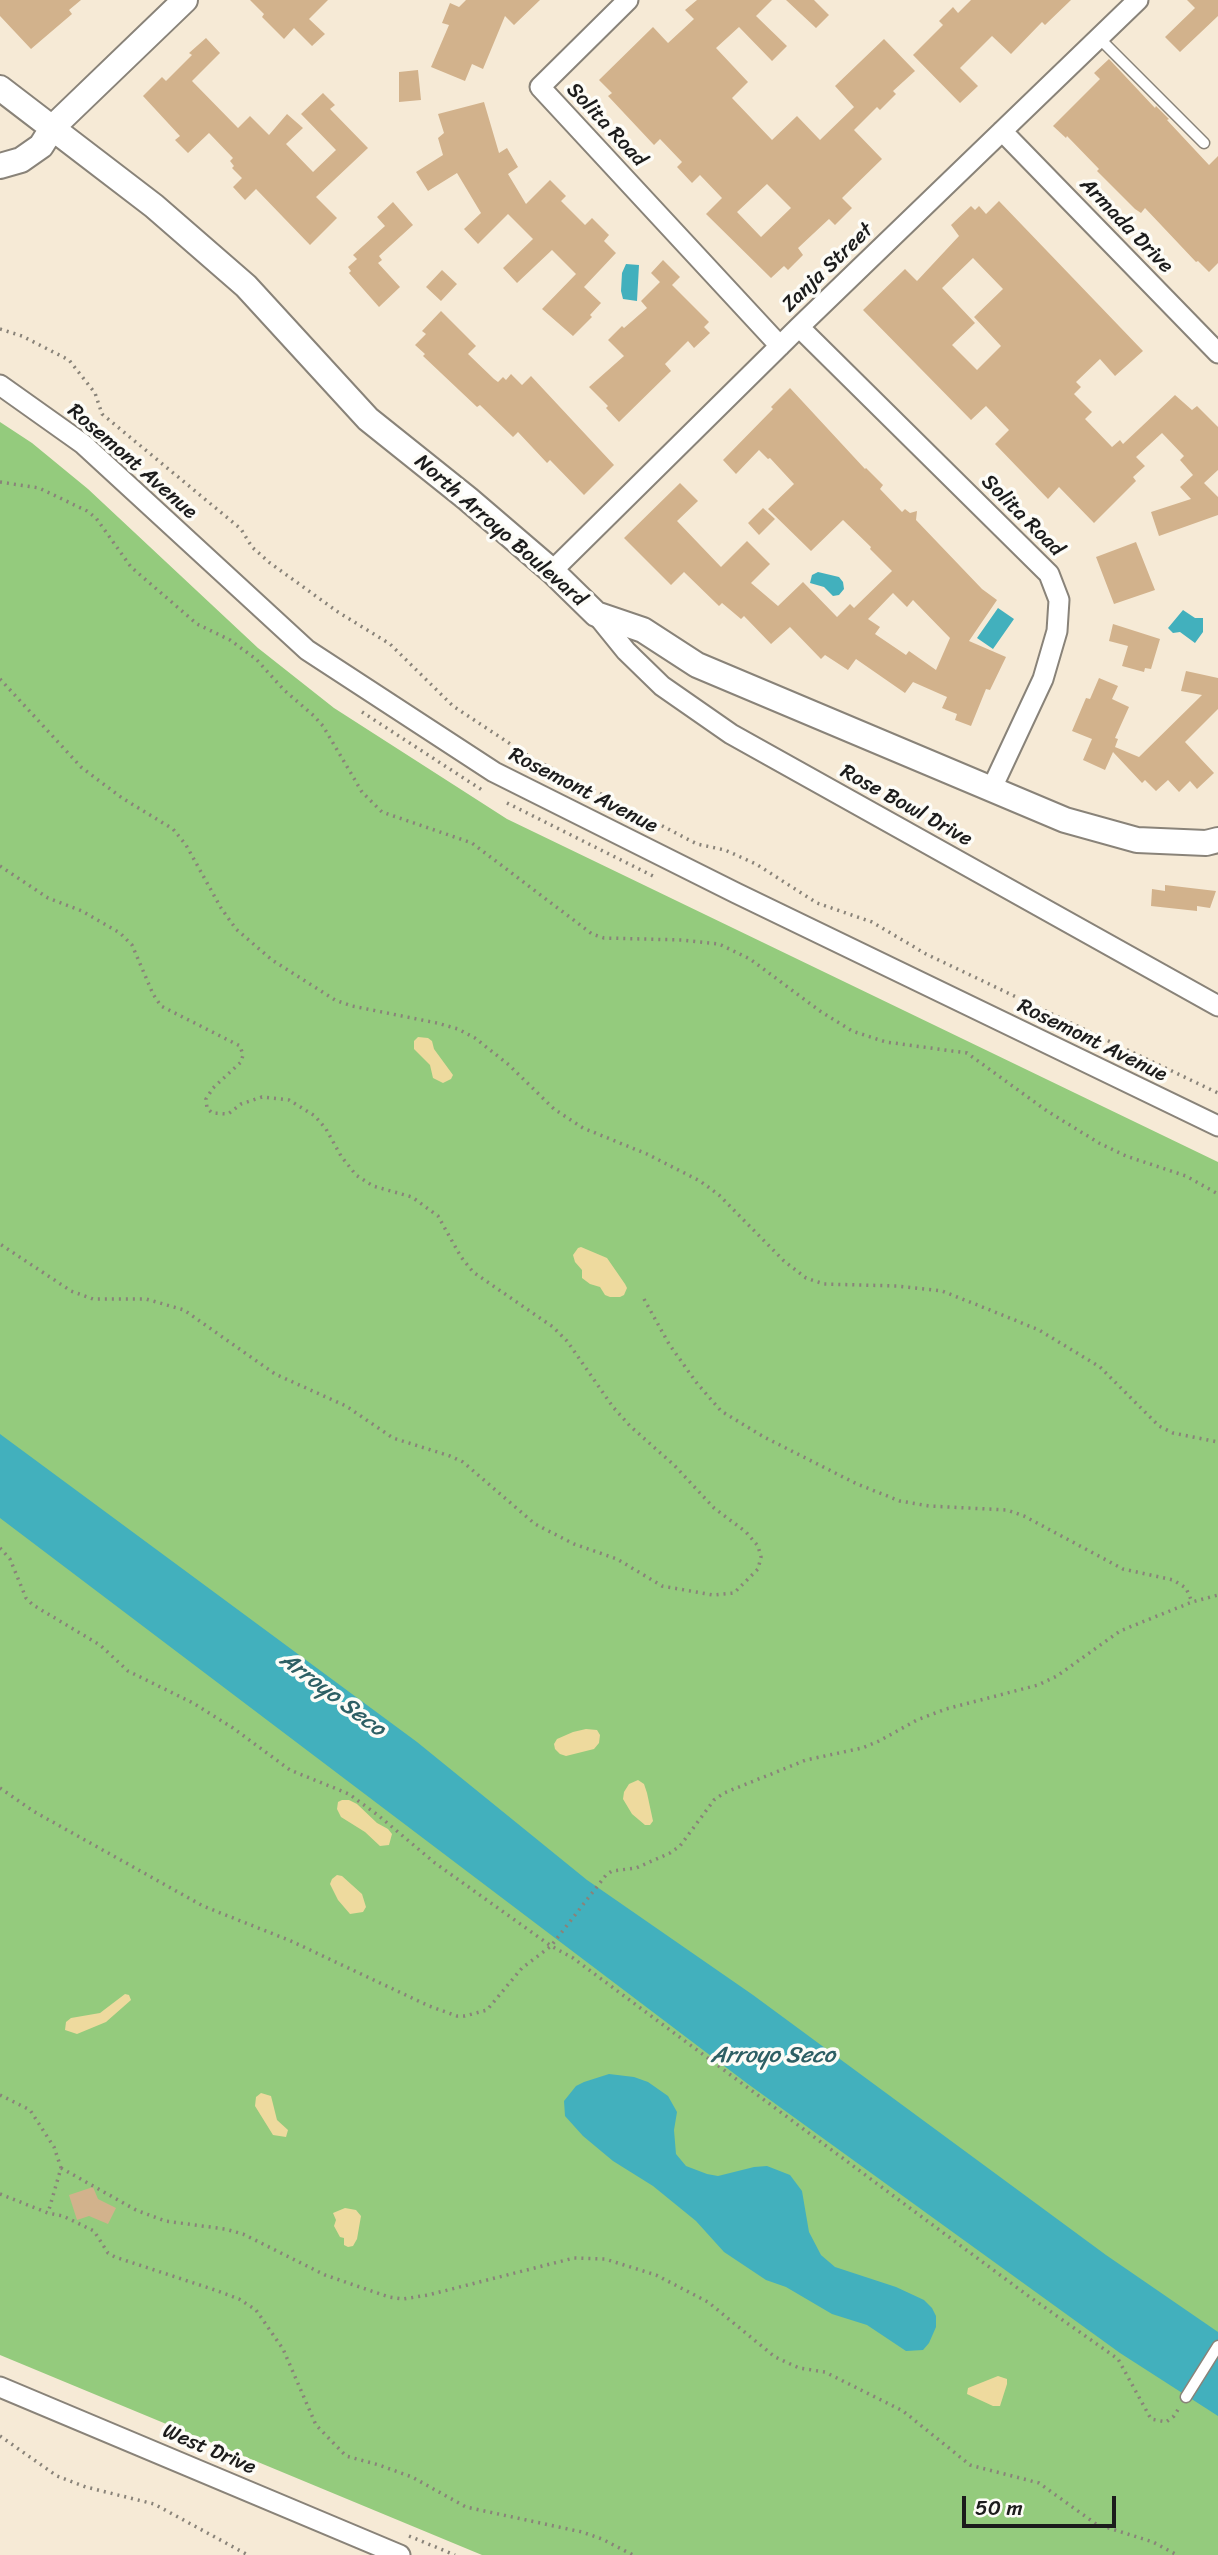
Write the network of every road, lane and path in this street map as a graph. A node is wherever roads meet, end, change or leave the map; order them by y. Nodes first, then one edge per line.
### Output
1 (185, 0) edge
2 (628, 0) edge
3 (1138, 0) edge
4 (1099, 38) junction
5 (0, 88) edge
6 (53, 127) junction
7 (1002, 131) junction
8 (1204, 143) dead end
9 (0, 166) edge
10 (799, 327) junction
11 (0, 328) edge
12 (780, 346) junction
13 (1218, 353) edge
14 (0, 385) edge
15 (0, 482) edge
16 (552, 571) junction
17 (596, 614) junction
18 (0, 679) edge
19 (990, 790) junction
20 (1218, 840) edge
21 (0, 866) edge
22 (1218, 1006) edge
23 (1218, 1093) edge
24 (1218, 1126) edge
25 (1218, 1194) edge
26 (0, 1244) edge
27 (644, 1298) dead end
28 (1218, 1442) edge
29 (0, 1548) edge
30 (1218, 1595) edge
31 (1192, 1602) junction
32 (0, 1787) edge
33 (551, 1947) junction
34 (0, 2095) edge
35 (61, 2168) junction
36 (0, 2193) edge
37 (48, 2213) junction
38 (1218, 2346) edge
39 (0, 2387) edge
40 (1186, 2397) joint
41 (0, 2436) edge
42 (248, 2555) edge
43 (400, 2555) edge
44 (634, 2555) edge
45 (1177, 2555) edge

1 - 6 street
2 - 12 street, Solita Road
3 - 4 street, Zanja Street
4 - 7 street, Zanja Street
4 - 8 lane
5 - 6 street, North Arroyo Boulevard
6 - 9 street
6 - 16 street, North Arroyo Boulevard
7 - 10 street, Zanja Street
7 - 13 street, Armada Drive
10 - 12 street, Zanja Street
10 - 19 street, Solita Road
11 - 23 path
12 - 16 street, Zanja Street
14 - 24 street, Rosemont Avenue
15 - 25 path
16 - 17 street, North Arroyo Boulevard
17 - 19 street, North Arroyo Boulevard
17 - 22 street, Rose Bowl Drive
18 - 28 path
19 - 20 street, North Arroyo Boulevard
21 - 26 path
27 - 31 path
29 - 33 path
30 - 31 path
31 - 33 path
32 - 33 path
33 - 40 path
34 - 35 path
35 - 37 path
35 - 45 path
36 - 37 path
37 - 44 path
38 - 40 lane
39 - 43 street, West Drive
41 - 42 path

